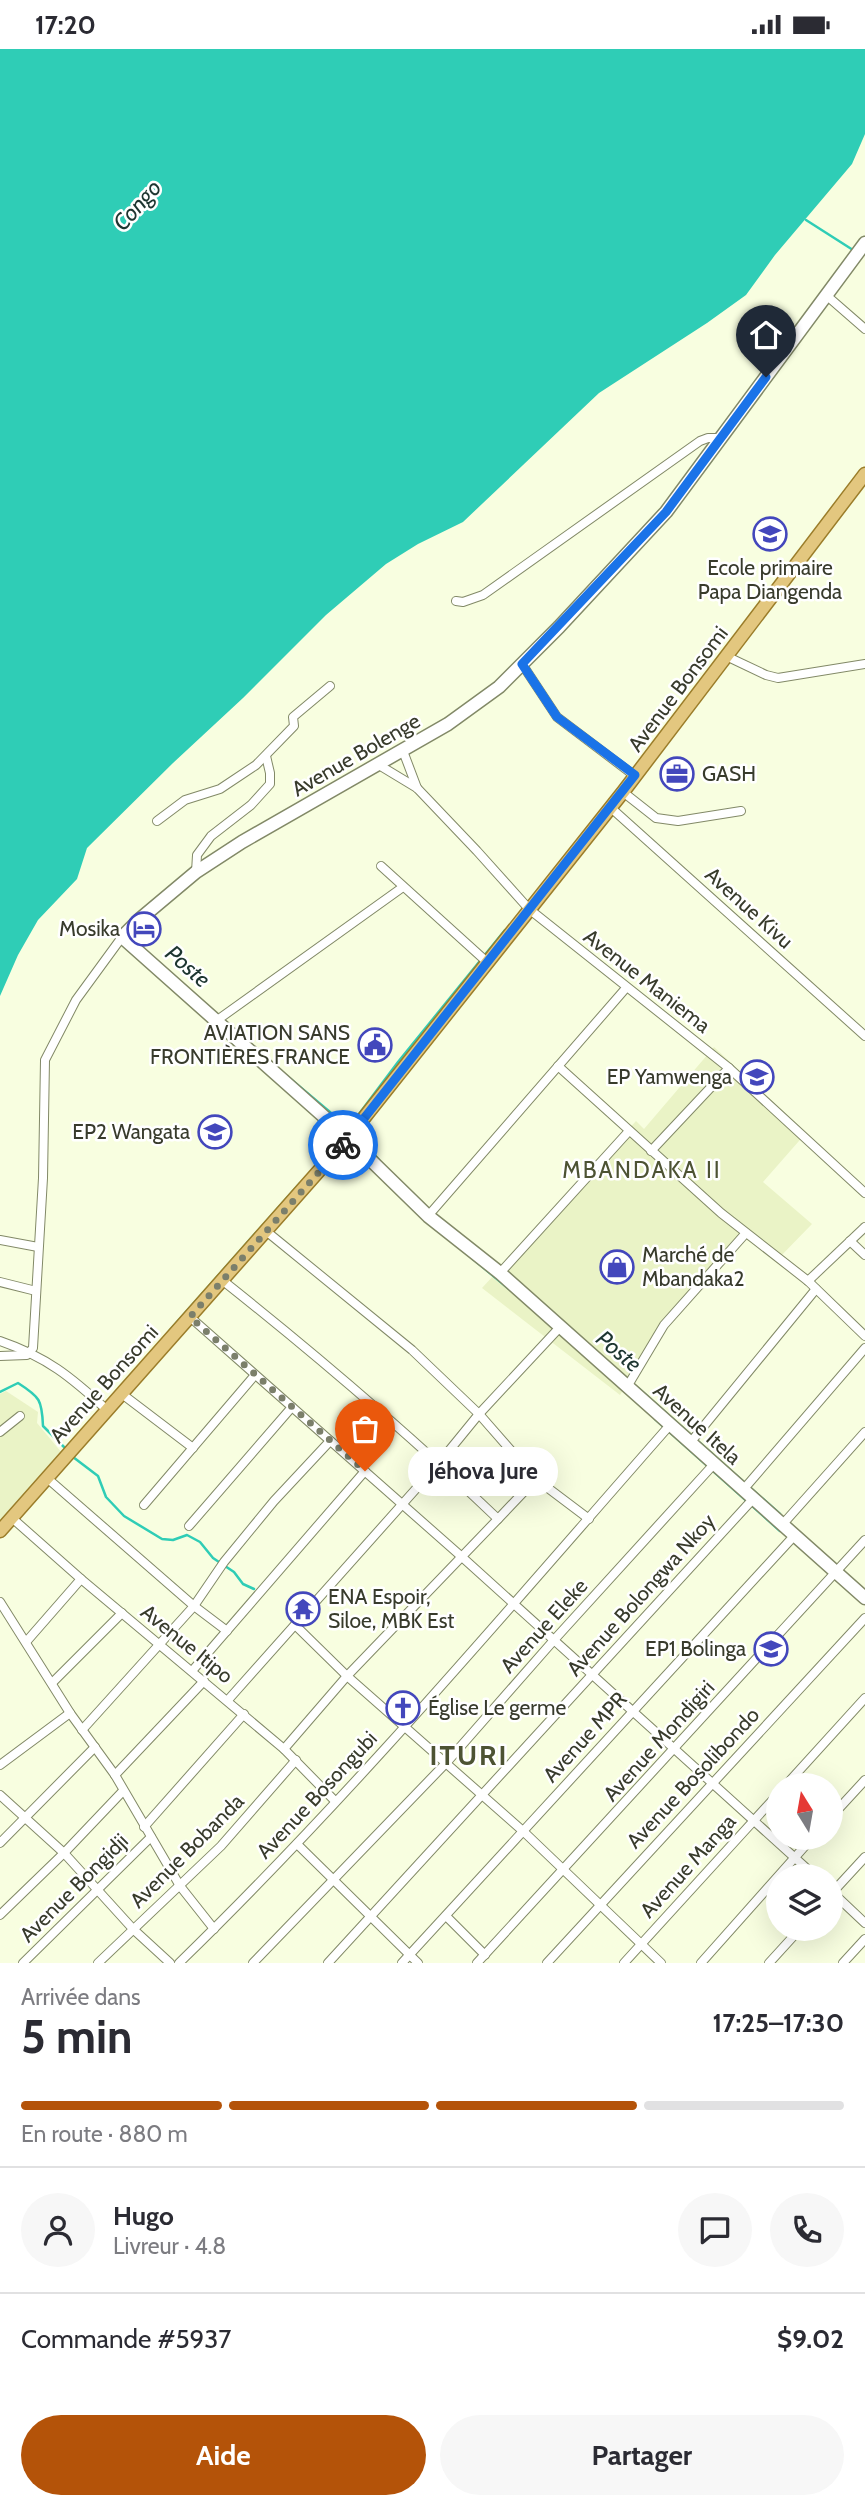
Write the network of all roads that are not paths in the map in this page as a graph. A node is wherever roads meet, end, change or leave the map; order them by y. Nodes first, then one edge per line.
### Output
1 (865, 243) edge
2 (825, 295) junction
3 (865, 329) edge
4 (722, 438) junction
5 (865, 474) edge
6 (456, 601) dead end
7 (726, 656) junction
8 (522, 664) junction
9 (865, 664) edge
10 (330, 686) dead end
11 (403, 751) junction
12 (266, 756) junction
13 (379, 765) junction
14 (635, 775) junction
15 (417, 788) junction
16 (623, 792) junction
17 (610, 807) junction
18 (741, 811) dead end
19 (158, 821) dead end
20 (380, 866) dead end
21 (196, 871) junction
22 (403, 887) junction
23 (529, 909) junction
24 (122, 937) junction
25 (487, 962) junction
26 (626, 988) junction
27 (216, 1021) junction
28 (865, 1036) edge
29 (558, 1066) junction
30 (729, 1068) junction
31 (629, 1131) junction
32 (348, 1138) junction
33 (651, 1151) junction
34 (865, 1193) edge
35 (428, 1216) junction
36 (865, 1227) edge
37 (266, 1231) junction
38 (745, 1234) junction
39 (0, 1240) edge
40 (850, 1241) junction
41 (38, 1247) junction
42 (865, 1255) edge
43 (500, 1273) junction
44 (222, 1280) junction
45 (808, 1281) junction
46 (0, 1282) edge
47 (816, 1289) junction
48 (36, 1291) junction
49 (190, 1317) junction
50 (561, 1327) junction
51 (865, 1336) edge
52 (0, 1341) edge
53 (865, 1349) edge
54 (31, 1352) junction
55 (0, 1356) edge
56 (255, 1375) junction
57 (627, 1387) junction
58 (122, 1394) junction
59 (292, 1407) junction
60 (107, 1410) junction
61 (479, 1414) junction
62 (20, 1416) dead end
63 (670, 1425) junction
64 (0, 1432) edge
65 (865, 1432) edge
66 (330, 1441) junction
67 (690, 1443) junction
68 (193, 1448) junction
69 (439, 1463) junction
70 (715, 1464) junction
71 (365, 1471) junction
72 (47, 1478) junction
73 (536, 1479) junction
74 (748, 1494) junction
75 (403, 1504) junction
76 (144, 1505) dead end
77 (12, 1518) junction
78 (498, 1519) junction
79 (589, 1520) junction
80 (782, 1525) junction
81 (189, 1526) dead end
82 (0, 1531) edge
83 (794, 1536) junction
84 (865, 1540) edge
85 (462, 1557) junction
86 (836, 1573) junction
87 (81, 1579) junction
88 (865, 1598) edge
89 (0, 1602) edge
90 (513, 1603) junction
91 (194, 1606) junction
92 (122, 1613) junction
93 (865, 1618) edge
94 (295, 1625) junction
95 (227, 1631) junction
96 (554, 1640) junction
97 (26, 1642) junction
98 (159, 1645) junction
99 (192, 1671) junction
100 (592, 1675) junction
101 (347, 1676) junction
102 (204, 1681) junction
103 (52, 1683) junction
104 (865, 1698) edge
105 (228, 1700) junction
106 (632, 1711) junction
107 (70, 1713) junction
108 (244, 1714) junction
109 (404, 1726) junction
110 (82, 1730) junction
111 (95, 1747) junction
112 (284, 1749) junction
113 (674, 1750) junction
114 (296, 1760) junction
115 (447, 1762) junction
116 (0, 1765) edge
117 (797, 1773) edge
118 (115, 1775) junction
119 (865, 1780) edge
120 (713, 1784) junction
121 (123, 1791) junction
122 (482, 1794) junction
123 (0, 1795) edge
124 (335, 1801) junction
125 (844, 1803) edge
126 (766, 1808) edge
127 (26, 1817) junction
128 (753, 1822) junction
129 (144, 1827) junction
130 (524, 1832) junction
131 (150, 1837) junction
132 (0, 1843) edge
133 (297, 1844) junction
134 (801, 1850) edge
135 (64, 1853) junction
136 (794, 1857) junction
137 (865, 1857) edge
138 (802, 1864) edge
139 (563, 1871) junction
140 (843, 1880) edge
141 (334, 1881) junction
142 (180, 1886) junction
143 (99, 1889) junction
144 (843, 1902) edge
145 (600, 1905) junction
146 (0, 1915) edge
147 (372, 1916) junction
148 (446, 1916) junction
149 (865, 1923) edge
150 (133, 1929) junction
151 (214, 1929) junction
152 (865, 1939) edge
153 (789, 1941) edge
154 (640, 1945) junction
155 (409, 1955) junction
156 (485, 1955) junction
157 (23, 1963) edge
158 (98, 1963) edge
159 (170, 1963) edge
160 (179, 1963) edge
161 (253, 1963) edge
162 (328, 1963) edge
163 (402, 1963) edge
164 (418, 1963) edge
165 (477, 1963) edge
166 (547, 1963) edge
167 (624, 1963) edge
168 (661, 1963) edge
169 (701, 1963) edge
170 (769, 1963) edge
171 (843, 1963) edge

1 - 2 street, Avenue Bolenge
2 - 3 street
2 - 4 street, Avenue Bolenge
4 - 6 street
4 - 8 street, Avenue Bolenge
5 - 7 main road, Avenue Bonsomi
7 - 9 street
7 - 14 main road, Avenue Bonsomi
8 - 11 street, Avenue Bolenge
8 - 14 street
10 - 12 street
11 - 13 street, Avenue Bolenge
11 - 15 street
12 - 19 street
12 - 21 street
13 - 15 street
13 - 21 street, Avenue Bolenge
14 - 16 main road, Avenue Bonsomi
15 - 23 street, Avenue Maniema
16 - 17 main road, Avenue Bonsomi
16 - 18 street
17 - 23 main road, Avenue Bonsomi
17 - 28 street, Avenue Kivu
20 - 22 street
21 - 24 street, Avenue Bolenge
22 - 25 street
22 - 27 street
23 - 25 main road, Avenue Bonsomi
23 - 26 street, Avenue Maniema
24 - 27 street, Avenue Itela
24 - 41 street, Avenue Bolenge
25 - 32 main road, Avenue Bonsomi
26 - 29 street
26 - 30 street, Avenue Maniema
27 - 32 street, Avenue Itela
29 - 31 street
29 - 35 street
30 - 33 street
30 - 34 street, Avenue Maniema
31 - 33 street
31 - 43 street
32 - 35 street, Avenue Itela
32 - 37 main road, Avenue Bonsomi
33 - 38 street
35 - 43 street, Avenue Itela
36 - 40 street
37 - 44 main road, Avenue Bonsomi
37 - 61 street
38 - 45 street
38 - 57 street
39 - 41 street
40 - 42 street
40 - 45 street
41 - 48 street, Avenue Bolenge
43 - 50 street, Avenue Itela
44 - 49 main road, Avenue Bonsomi
44 - 69 street
45 - 47 street
46 - 48 street
47 - 51 street
47 - 67 street
48 - 54 street, Avenue Bolenge
49 - 56 street
49 - 58 main road, Avenue Bonsomi
50 - 57 street, Avenue Itela
50 - 61 street
52 - 54 street
53 - 74 street, Avenue Bolongwa Nkoy
54 - 55 street
54 - 60 street
56 - 59 street
56 - 68 street
57 - 63 street, Avenue Itela
58 - 60 main road, Avenue Bonsomi
58 - 68 street
59 - 66 street
59 - 81 street
60 - 72 main road, Avenue Bonsomi
61 - 69 street
61 - 73 street
62 - 64 street
63 - 67 street, Avenue Itela
63 - 79 street, Avenue Bosongubi
65 - 80 street
66 - 71 street
66 - 91 street
67 - 70 street, Avenue Itela
68 - 76 street
69 - 75 street
69 - 78 street
70 - 74 street, Avenue Itela
70 - 96 street, Avenue Eleke
71 - 75 street
71 - 95 street
72 - 77 main road, Avenue Bonsomi
72 - 91 street
73 - 78 street
73 - 79 street
74 - 80 street, Avenue Itela
74 - 100 street, Avenue Bolongwa Nkoy
75 - 85 street
75 - 94 street
77 - 82 main road, Avenue Bonsomi
77 - 87 street, Avenue Itipo
78 - 85 street
79 - 90 street, Avenue Bosongubi
80 - 83 street, Avenue Itela
83 - 86 street, Avenue Itela
83 - 106 street, Avenue MPR
84 - 86 street, Avenue Mondigiri
85 - 90 street
85 - 101 street
86 - 88 street, Avenue Itela
86 - 113 street, Avenue Mondigiri
87 - 92 street, Avenue Itipo
87 - 97 street
89 - 97 street
90 - 96 street
90 - 109 street, Avenue Bosongubi
91 - 95 street
91 - 98 street
92 - 98 street, Avenue Itipo
92 - 103 street
93 - 120 street, Avenue Bosolibondo
94 - 101 street
94 - 105 street
95 - 99 street
96 - 100 street
96 - 115 street, Avenue Eleke
97 - 103 street
98 - 99 street, Avenue Itipo
98 - 110 street
99 - 102 street, Avenue Itipo
100 - 106 street
100 - 122 street, Avenue Bolongwa Nkoy
101 - 109 street
101 - 112 street
102 - 105 street, Avenue Itipo
102 - 118 street
103 - 107 street
104 - 117 street
105 - 108 street, Avenue Itipo
106 - 113 street
106 - 130 street, Avenue MPR
107 - 110 street
107 - 116 street
108 - 112 street, Avenue Itipo
108 - 129 street
109 - 115 street
109 - 124 street, Avenue Bosongubi
110 - 111 street
111 - 118 street
111 - 127 street
112 - 114 street, Avenue Itipo
113 - 120 street
113 - 139 street, Avenue Mondigiri
114 - 124 street, Avenue Itipo
114 - 142 street, Avenue Bobanda
115 - 122 street
115 - 141 street, Avenue Eleke
118 - 121 street
119 - 125 street
120 - 128 street
120 - 145 street, Avenue Bosolibondo
121 - 129 street
121 - 135 street
122 - 130 street
122 - 147 street, Avenue Bolongwa Nkoy
123 - 127 street
124 - 133 street, Avenue Bosongubi
126 - 128 street, Avenue Manga
127 - 132 street
127 - 135 street
128 - 136 street
128 - 154 street, Avenue Manga
129 - 131 street
130 - 139 street
130 - 148 street, Avenue MPR
131 - 142 street
131 - 143 street, Avenue Bongidji
133 - 141 street
133 - 151 street, Avenue Bosongubi
134 - 136 street
135 - 143 street
135 - 146 street
136 - 138 street
136 - 169 street
137 - 140 street
139 - 145 street
139 - 156 street, Avenue Mondigiri
141 - 147 street
141 - 161 street, Avenue Eleke
142 - 150 street, Avenue Bobanda
142 - 151 street
143 - 150 street
143 - 157 street, Avenue Bongidji
144 - 149 street
145 - 154 street
145 - 166 street, Avenue Bosolibondo
147 - 155 street
147 - 162 street, Avenue Bolongwa Nkoy
148 - 155 street, Avenue MPR
148 - 156 street
150 - 158 street, Avenue Bobanda
150 - 159 street
151 - 160 street, Avenue Bosongubi
152 - 171 street
153 - 170 street
154 - 167 street, Avenue Manga
154 - 168 street
155 - 163 street, Avenue MPR
155 - 164 street
156 - 165 street, Avenue Mondigiri

